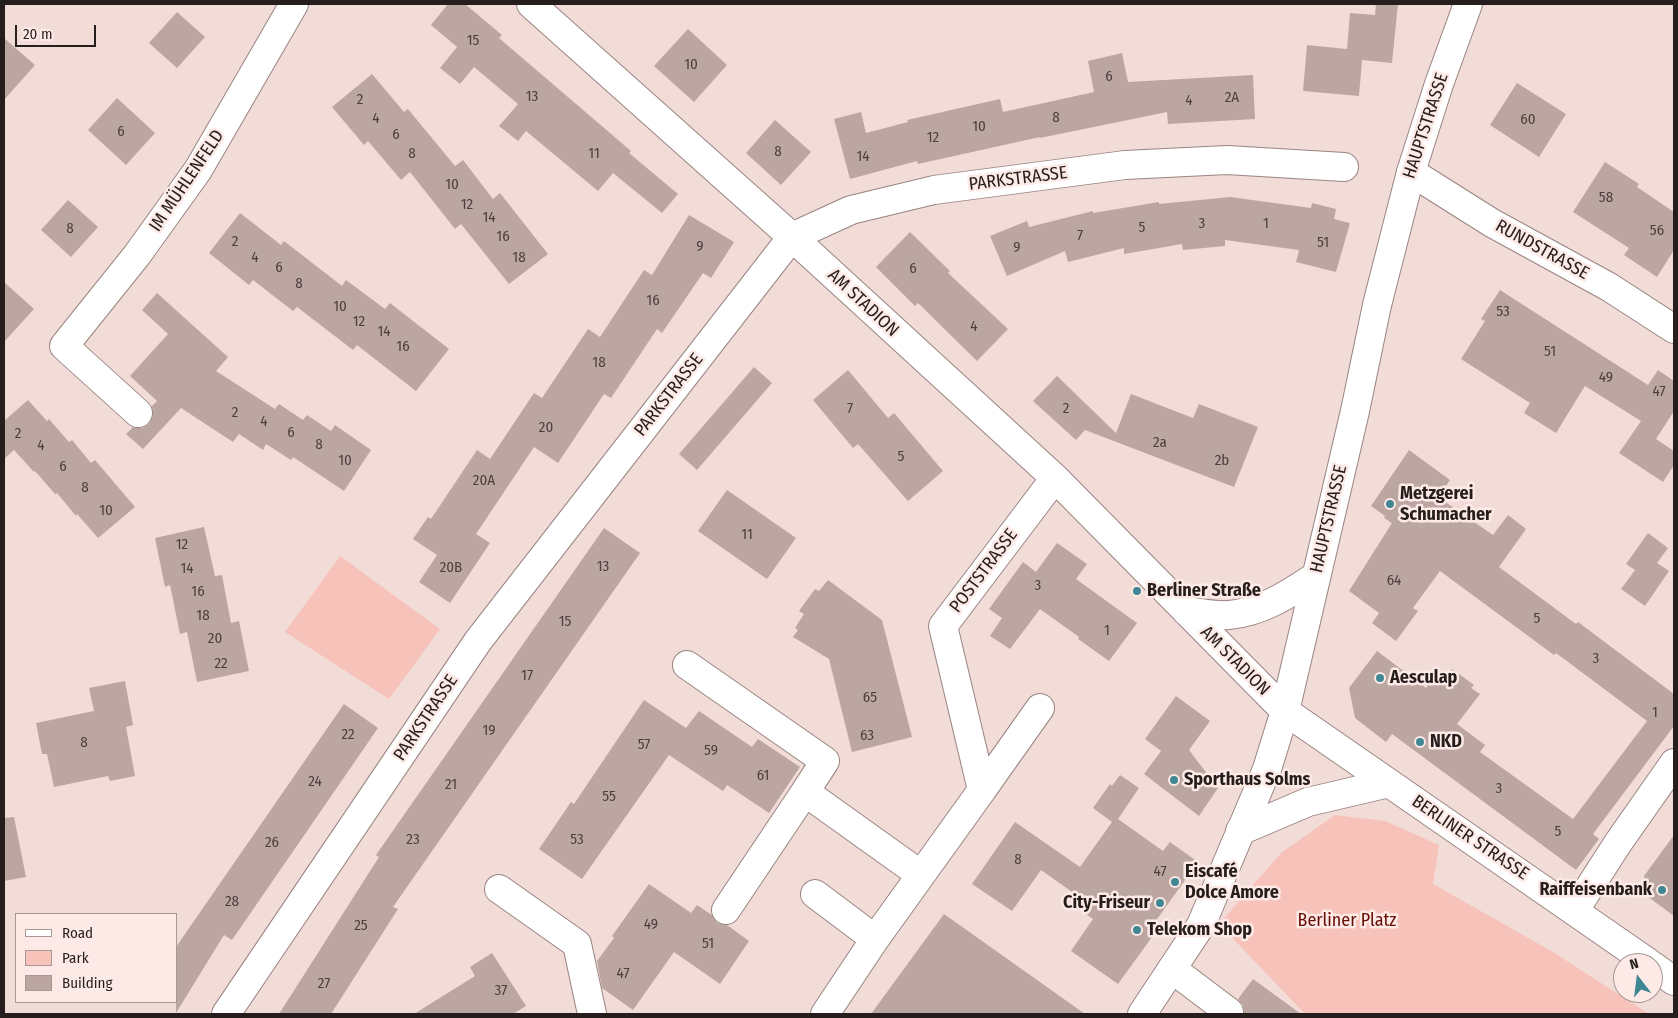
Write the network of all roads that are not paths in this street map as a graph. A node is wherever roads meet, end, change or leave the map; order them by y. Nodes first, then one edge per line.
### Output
1 (294, 4) edge
2 (531, 4) edge
3 (1468, 4) edge
4 (1344, 167) dead end
5 (1411, 172) junction
6 (792, 237) junction
7 (1674, 328) edge
8 (138, 413) dead end
9 (1055, 478) junction
10 (1316, 576) junction
11 (1186, 611) junction
12 (687, 665) dead end
13 (1040, 708) dead end
14 (1285, 711) junction
15 (1674, 763) edge
16 (1389, 782) junction
17 (982, 790) junction
18 (805, 792) junction
19 (1240, 832) junction
20 (921, 876) junction
21 (499, 889) dead end
22 (815, 894) dead end
23 (726, 910) dead end
24 (1575, 910) junction
25 (875, 939) junction
26 (1635, 953) edge
27 (1172, 969) junction
28 (1663, 973) edge
29 (1674, 981) edge
30 (1229, 1012) dead end
31 (226, 1014) edge
32 (592, 1014) edge
33 (825, 1014) edge
34 (1142, 1014) edge

1 - 8 street, IM MÜHLENFELD
2 - 6 street, AM STADION
3 - 5 street, HAUPTSTRASSE
4 - 6 street, PARKSTRASSE
5 - 7 street, RUNDSTRASSE
5 - 10 street, HAUPTSTRASSE
6 - 9 street, AM STADION
6 - 31 street, PARKSTRASSE
9 - 11 street, AM STADION
9 - 17 street, POSTSTRASSE
10 - 11 street, AM STADION
10 - 14 street, HAUPTSTRASSE
11 - 14 street, AM STADION
12 - 18 street
13 - 17 street
14 - 16 street, BERLINER STRASSE
14 - 19 street, HAUPTSTRASSE
15 - 24 street
16 - 19 street
16 - 24 street, BERLINER STRASSE
17 - 20 street
18 - 20 street
18 - 23 street
19 - 27 street, HAUPTSTRASSE
20 - 25 street
21 - 32 street
22 - 25 street
24 - 26 street, BERLINER STRASSE
25 - 33 street
27 - 30 street
27 - 34 street, HAUPTSTRASSE
28 - 29 street

